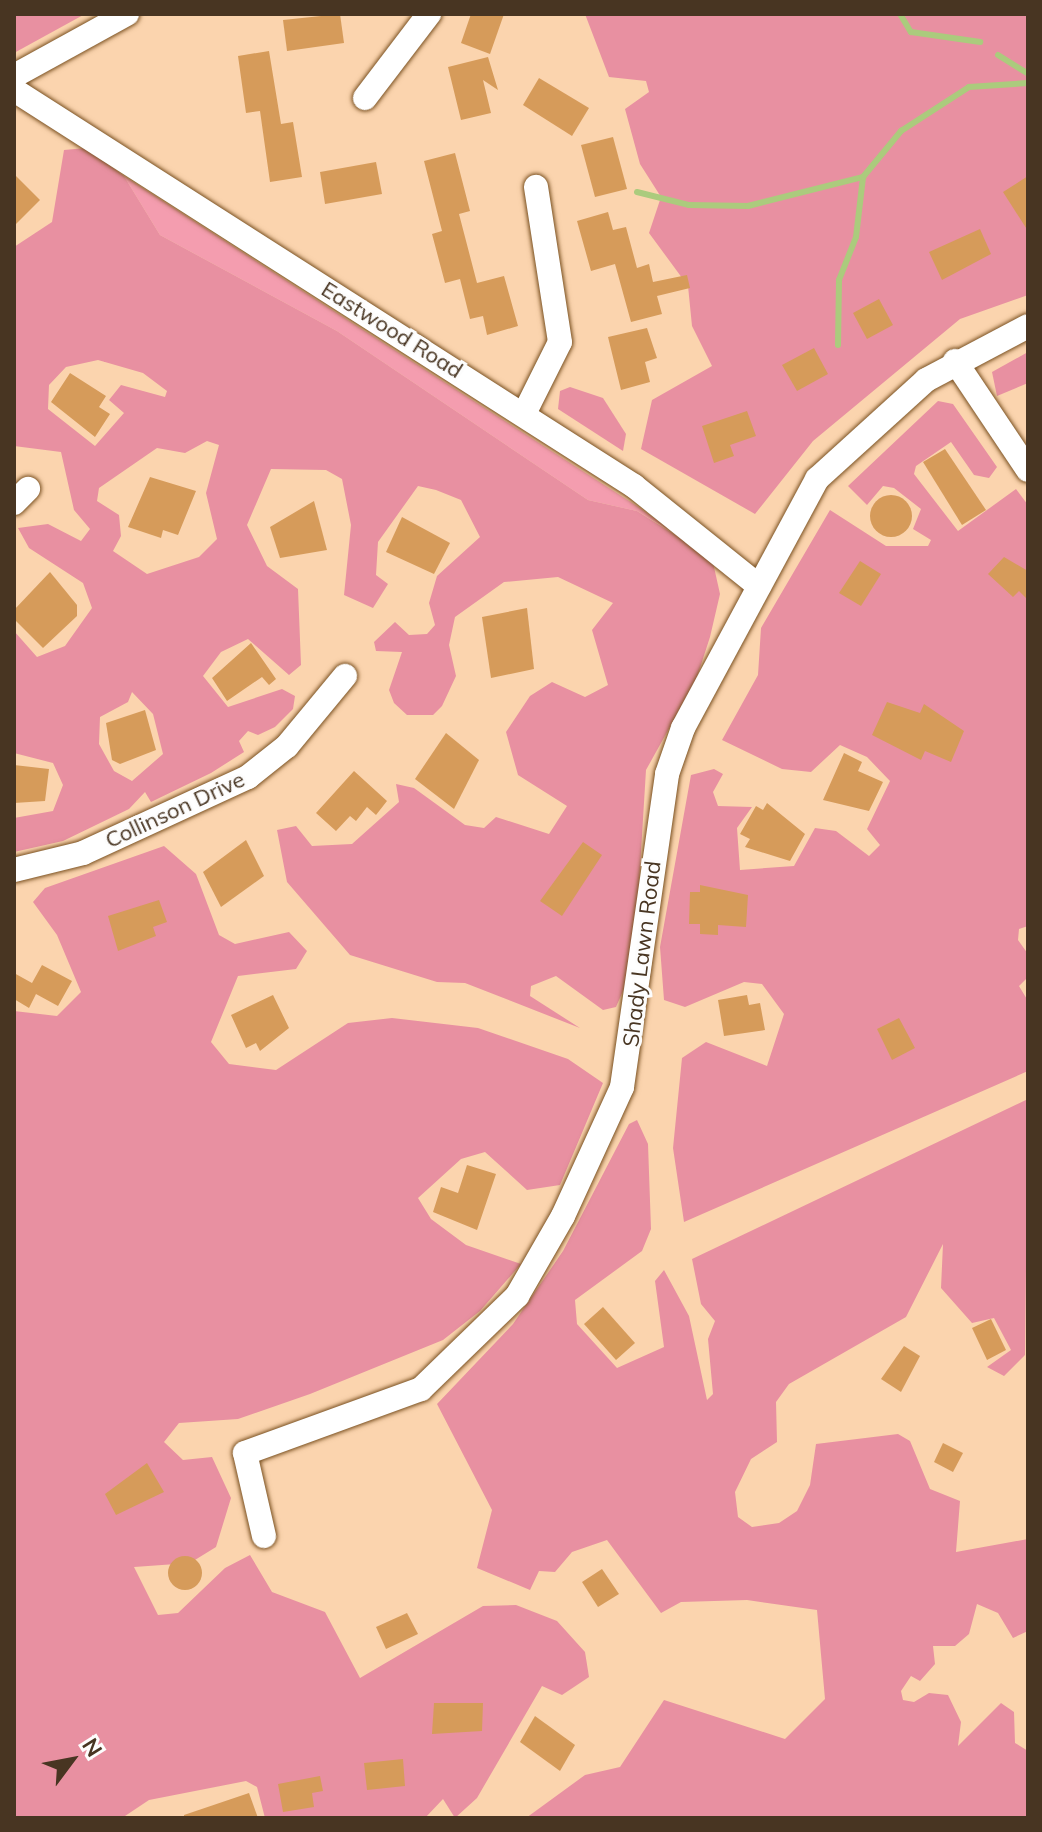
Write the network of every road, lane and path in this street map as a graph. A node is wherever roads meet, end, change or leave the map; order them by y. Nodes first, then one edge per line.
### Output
1 (127, 14) edge
2 (429, 14) edge
3 (14, 76) edge
4 (14, 90) edge
5 (365, 98) dead end
6 (536, 187) dead end
7 (1028, 326) edge
8 (955, 361) junction
9 (524, 414) junction
10 (1028, 470) edge
11 (759, 586) junction
12 (345, 676) dead end
13 (14, 870) edge
14 (264, 1536) dead end

1 - 3 street
2 - 5 street
4 - 9 street, Eastwood Road
6 - 9 street
7 - 8 street, Shady Lawn Road
8 - 10 street
8 - 11 street, Shady Lawn Road
9 - 11 street, Eastwood Road
11 - 14 street, Shady Lawn Road
12 - 13 street, Collinson Drive

